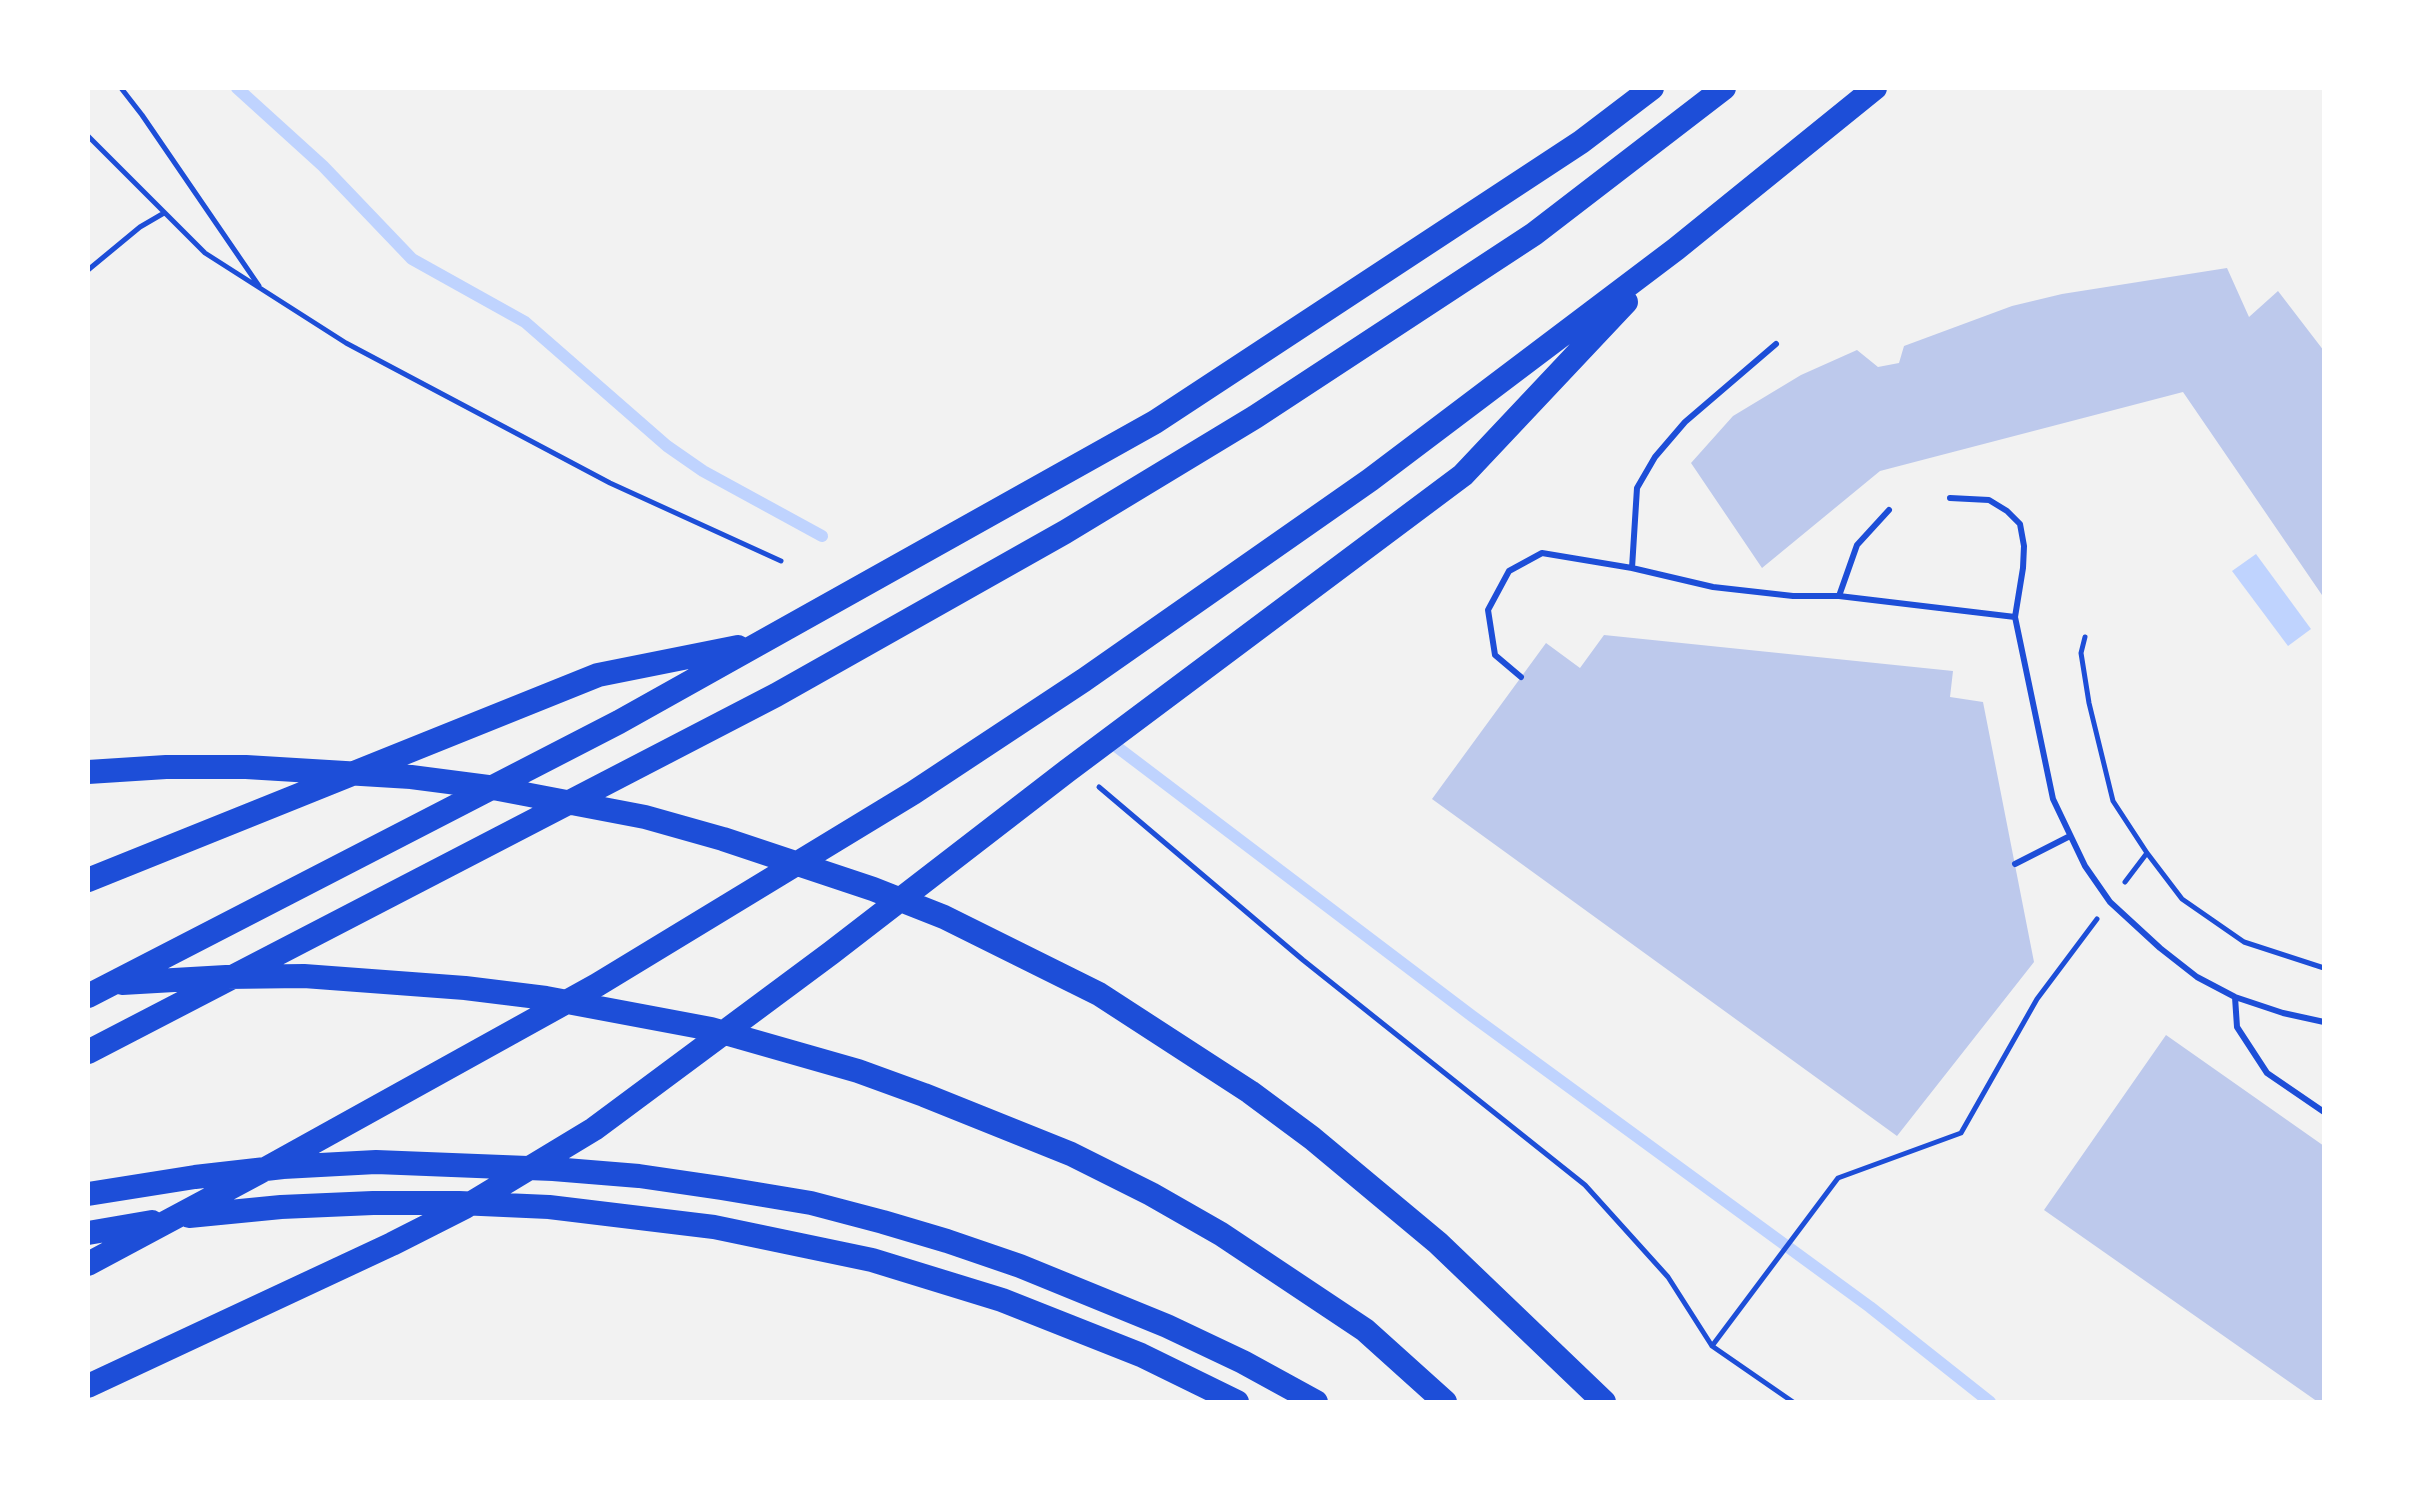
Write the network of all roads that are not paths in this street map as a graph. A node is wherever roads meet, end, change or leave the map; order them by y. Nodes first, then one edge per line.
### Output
1 (1652, 88) edge
2 (1724, 88) edge
3 (1875, 88) edge
4 (1676, 249) junction
5 (1776, 344) dead end
6 (1950, 498) dead end
7 (1889, 510) dead end
8 (1632, 568) junction
9 (1839, 596) junction
10 (2015, 617) junction
11 (760, 643) junction
12 (1521, 677) dead end
13 (88, 772) edge
14 (2070, 836) junction
15 (2015, 864) dead end
16 (88, 880) edge
17 (88, 986) edge
18 (88, 996) edge
19 (2235, 997) junction
20 (2324, 1022) edge
21 (88, 1052) edge
22 (2324, 1112) edge
23 (88, 1194) edge
24 (88, 1233) edge
25 (88, 1264) edge
26 (88, 1386) edge
27 (1237, 1402) edge
28 (1316, 1402) edge
29 (1445, 1402) edge
30 (1604, 1402) edge

1 - 11 highway
2 - 21 highway
3 - 4 highway
4 - 25 highway
4 - 26 highway
5 - 8 lane
6 - 10 lane
7 - 9 lane
8 - 9 lane
8 - 12 lane
9 - 10 lane
10 - 14 lane
11 - 16 highway
11 - 18 highway
13 - 30 highway
14 - 15 lane
14 - 19 lane
17 - 29 highway
19 - 20 lane
19 - 22 lane
23 - 28 highway
24 - 27 highway

